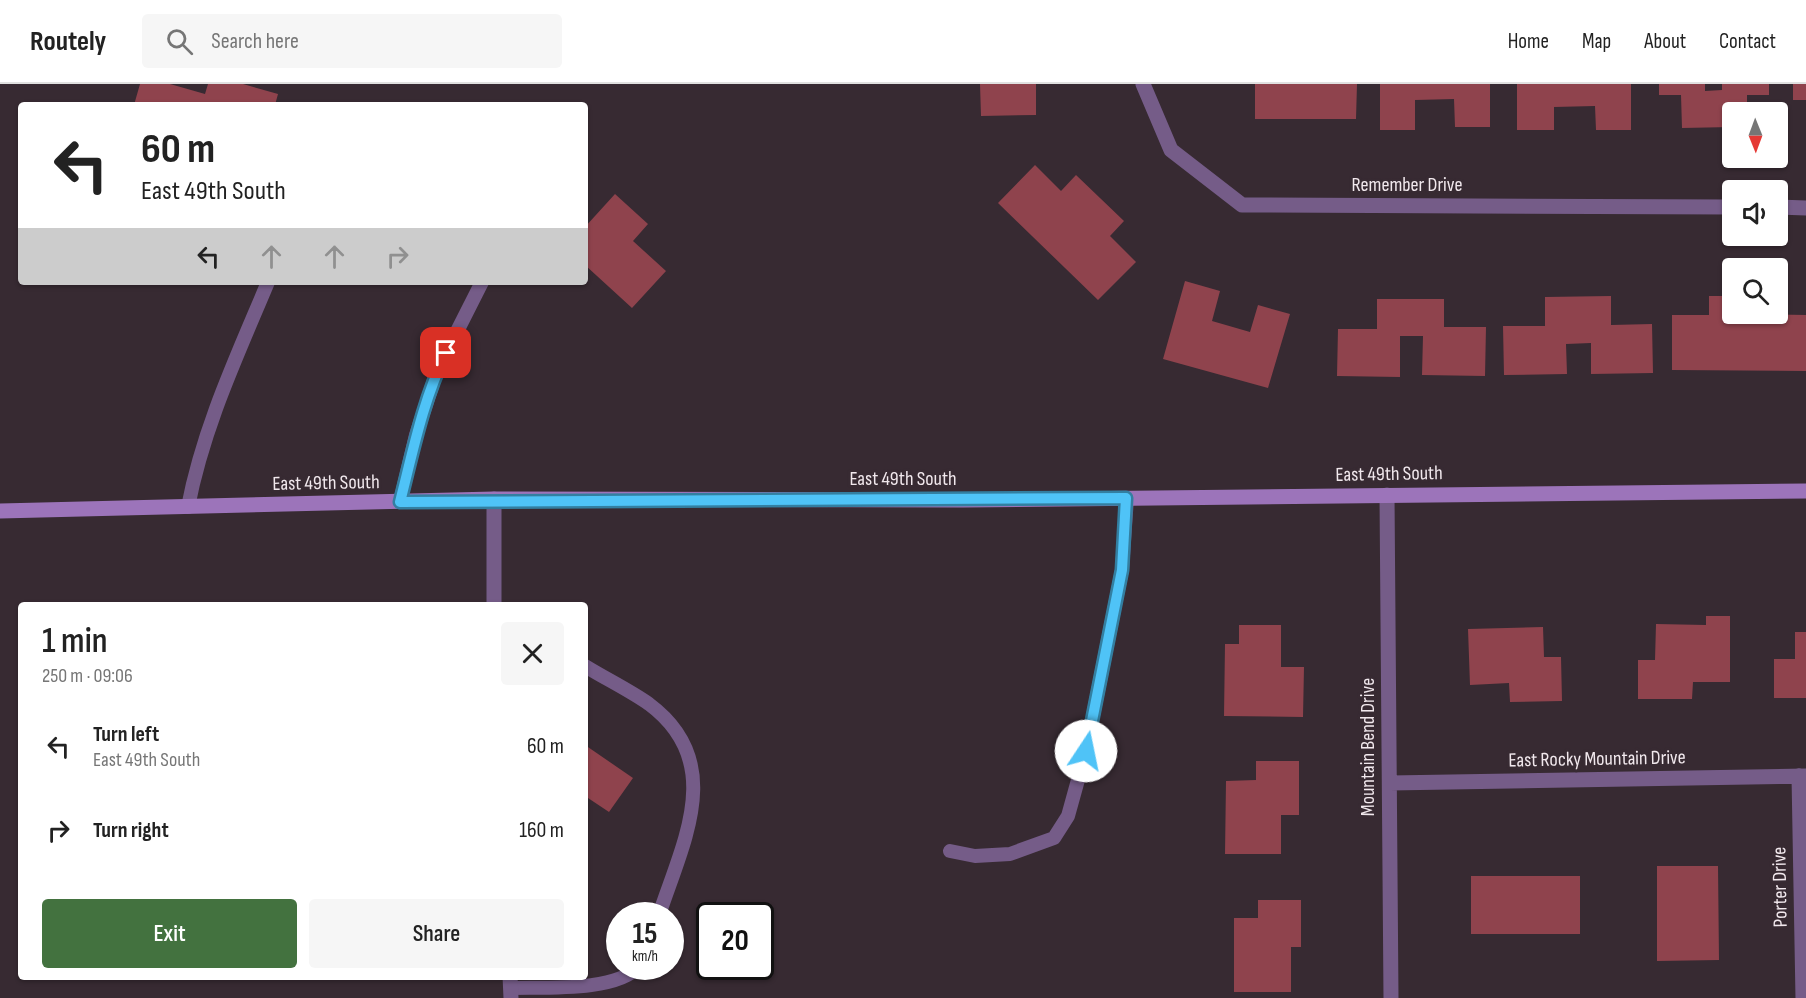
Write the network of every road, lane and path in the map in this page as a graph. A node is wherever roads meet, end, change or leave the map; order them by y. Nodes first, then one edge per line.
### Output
1 (1143, 84) edge
2 (1722, 207) edge
3 (1788, 207) edge
4 (1806, 208) edge
5 (267, 285) edge
6 (480, 285) edge
7 (1806, 491) edge
8 (1387, 495) junction
9 (1126, 498) junction
10 (494, 499) junction
11 (400, 502) junction
12 (188, 507) junction
13 (0, 511) edge
14 (494, 602) edge
15 (588, 668) edge
16 (1803, 776) edge
17 (1390, 783) junction
18 (950, 851) dead end
19 (663, 902) edge
20 (616, 980) edge
21 (511, 988) edge
22 (1391, 998) edge
23 (1803, 998) edge

1 - 2 street, Remember Drive
3 - 4 street
5 - 12 lane
6 - 11 lane
7 - 8 street, East 49th South
8 - 9 street, East 49th South
8 - 17 street, Mountain Bend Drive
9 - 10 street, East 49th South
9 - 18 lane
10 - 11 street, East 49th South
10 - 14 street
11 - 12 street, East 49th South
12 - 13 street, East 49th South
15 - 19 lane
16 - 17 street, East Rocky Mountain Drive
16 - 23 street, Porter Drive
17 - 22 street, Mountain Bend Drive
20 - 21 lane

